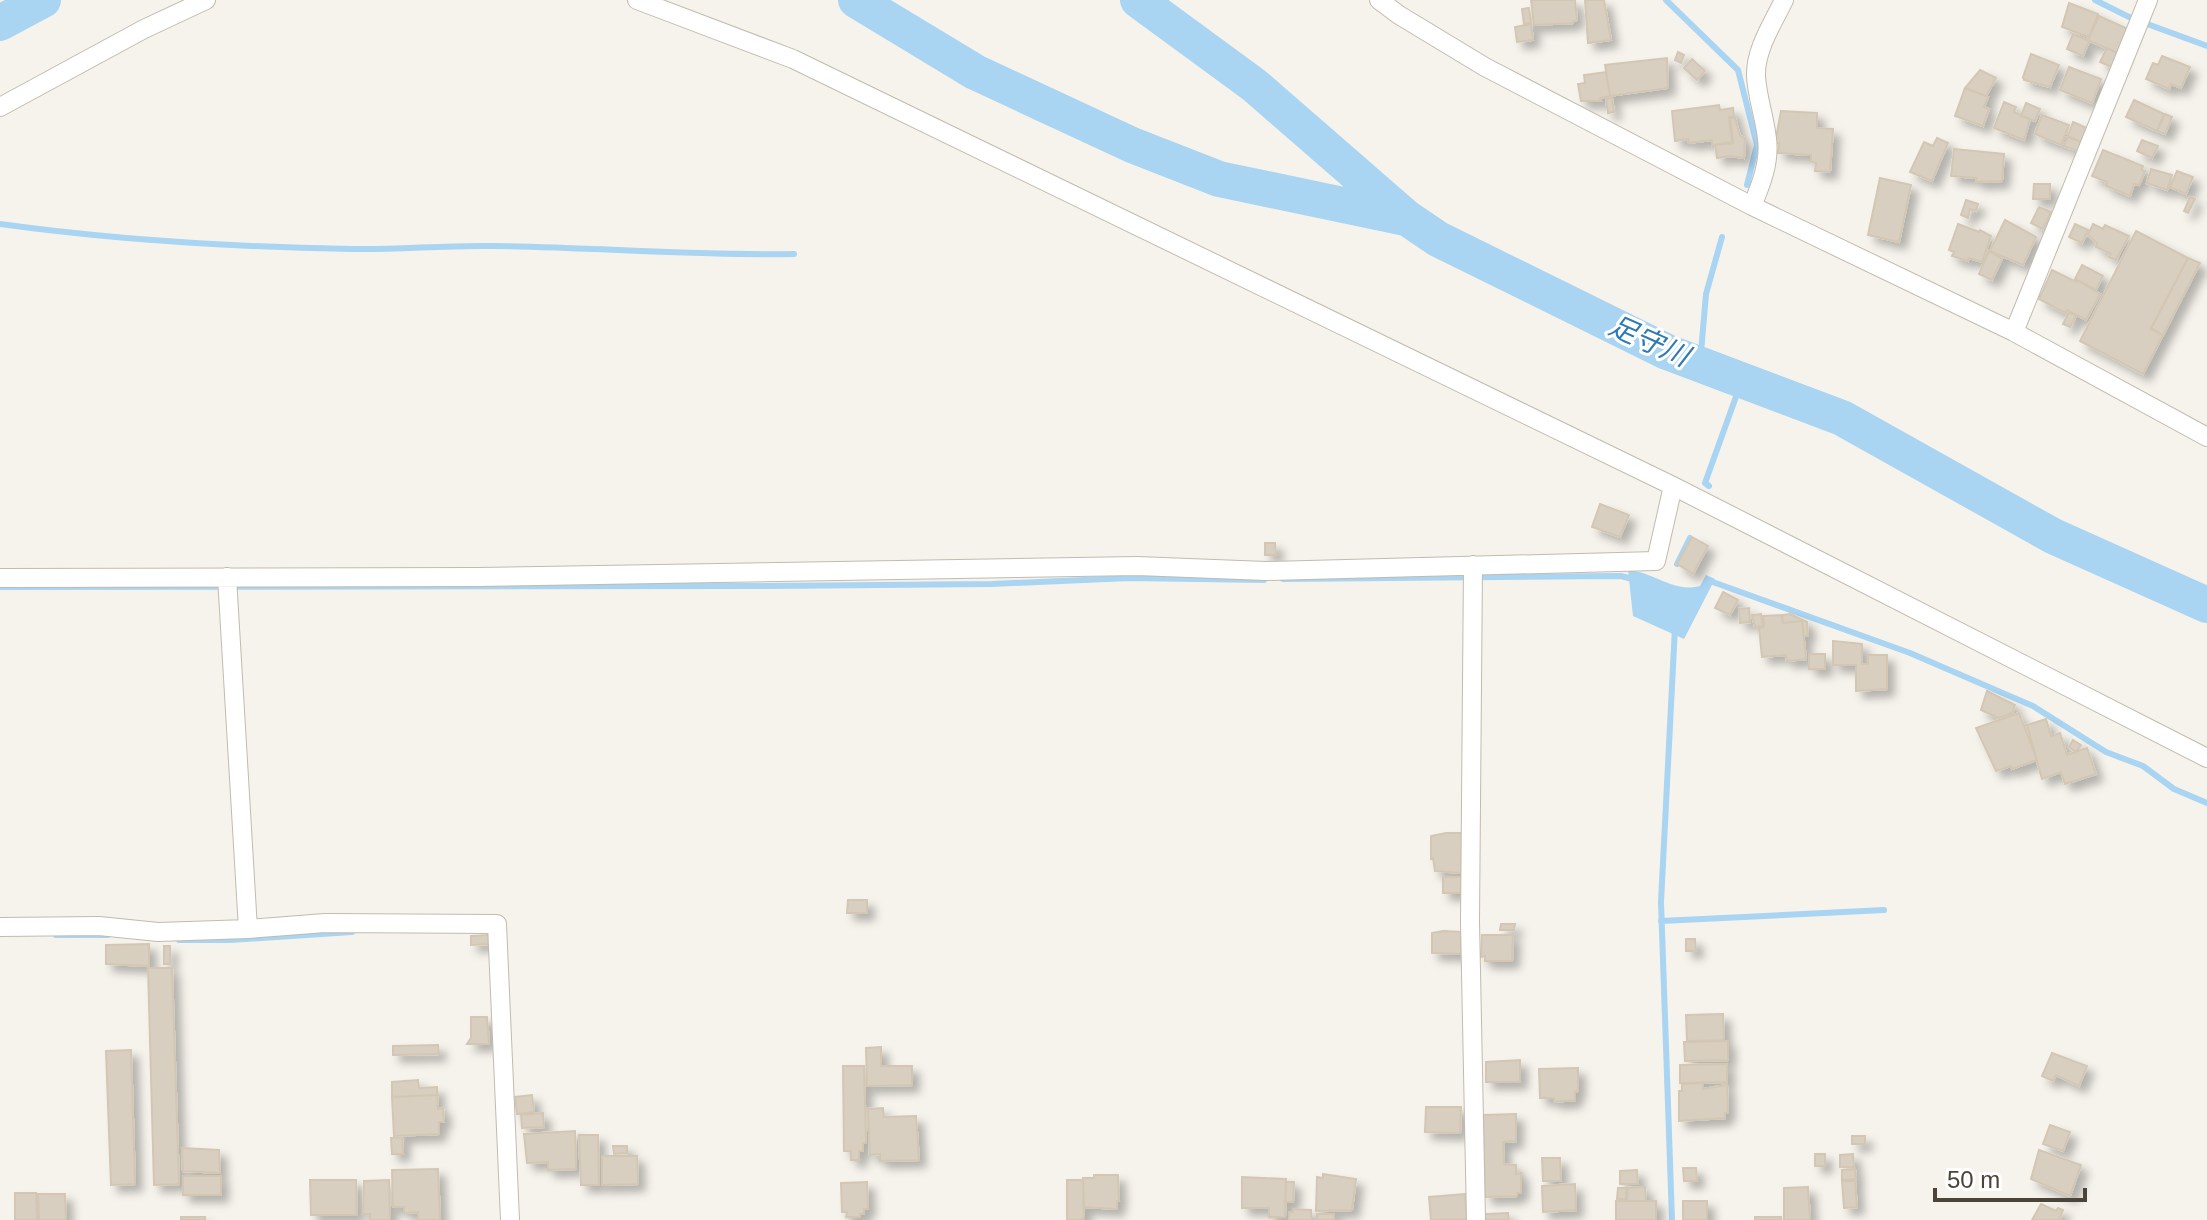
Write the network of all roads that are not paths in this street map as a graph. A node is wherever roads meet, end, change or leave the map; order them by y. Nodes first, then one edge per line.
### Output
1 (206, 0) edge
2 (637, 0) edge
3 (1379, 0) edge
4 (1784, 0) edge
5 (2148, 0) edge
6 (0, 107) edge
7 (1752, 206) junction
8 (2014, 332) junction
9 (2207, 437) edge
10 (1673, 486) junction
11 (1473, 573) junction
12 (0, 578) edge
13 (227, 585) junction
14 (2207, 758) edge
15 (0, 927) edge
16 (248, 929) junction
17 (510, 1220) edge
18 (1476, 1220) edge

1 - 6 street
2 - 10 street
3 - 7 street
4 - 7 street
5 - 8 street
7 - 8 street
8 - 9 street
10 - 11 street
10 - 14 street
11 - 13 street
11 - 18 street
12 - 13 street
13 - 16 street
15 - 16 street
16 - 17 street

